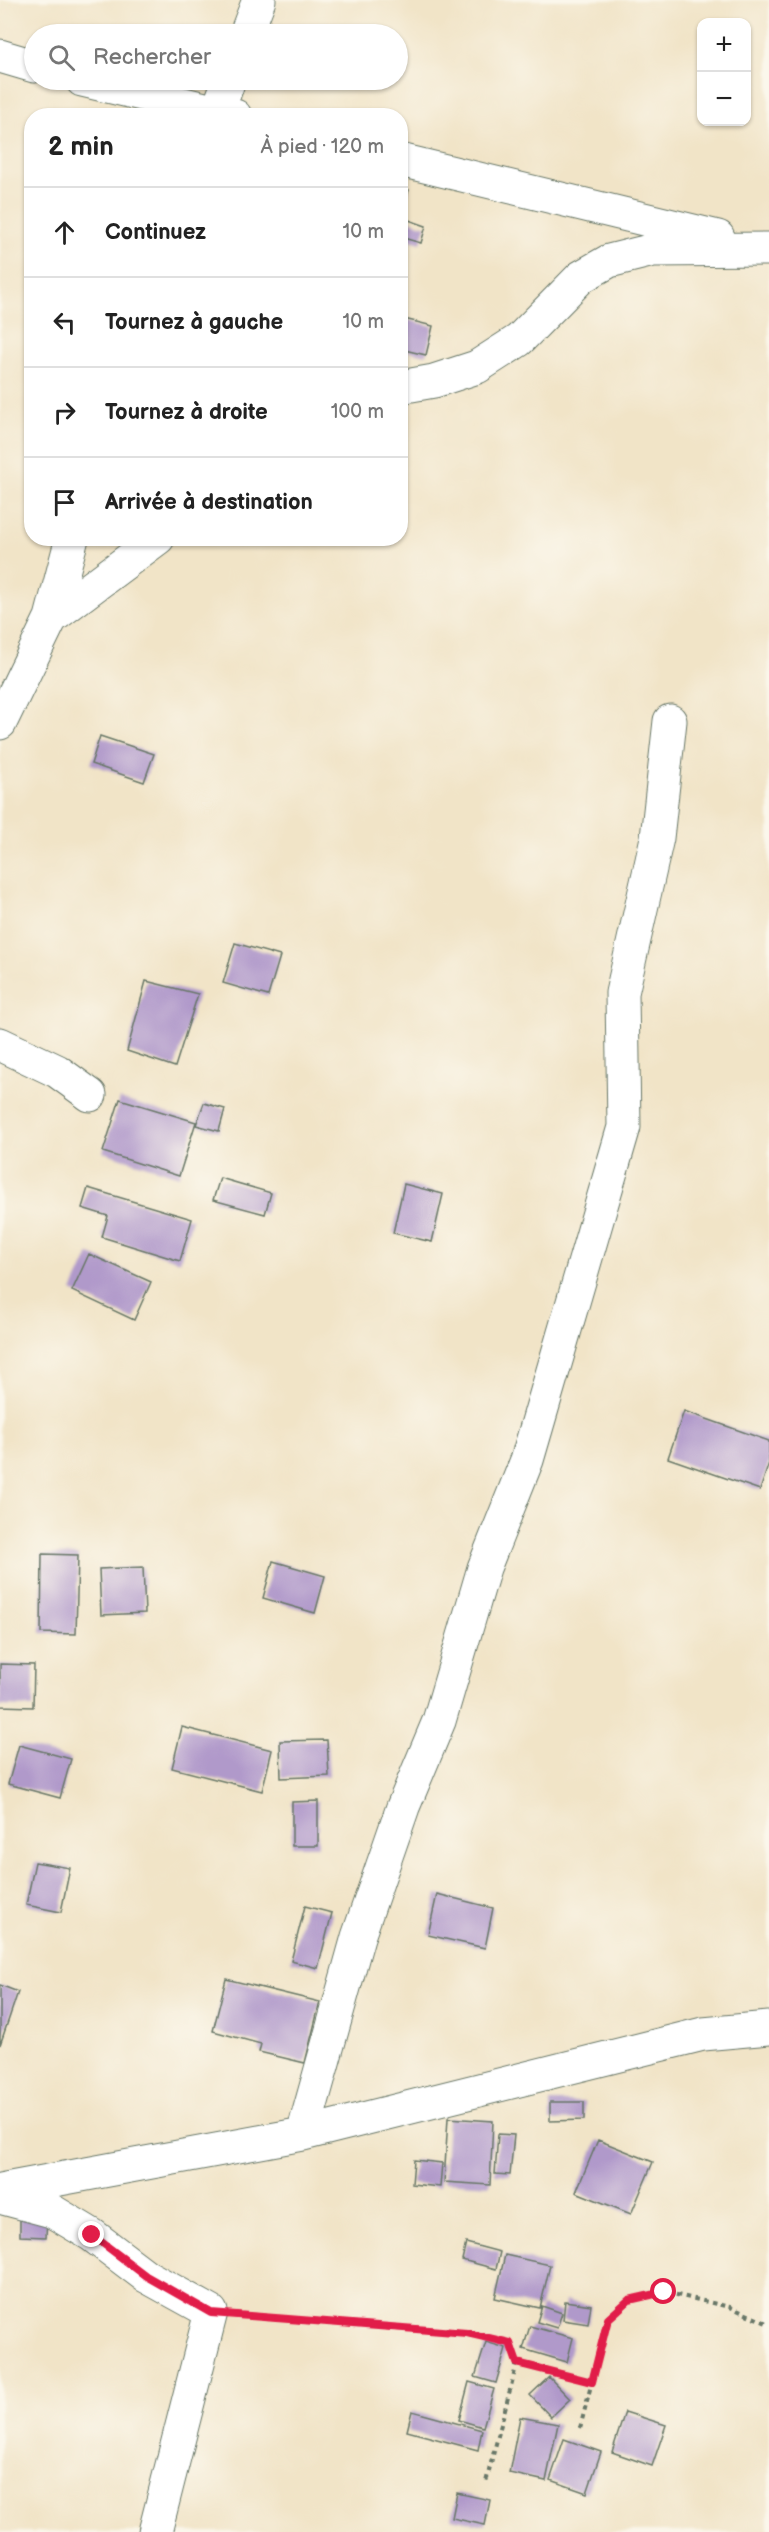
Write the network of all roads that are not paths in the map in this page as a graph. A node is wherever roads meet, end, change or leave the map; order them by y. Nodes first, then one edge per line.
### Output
1 (259, 0) edge
2 (250, 24) edge
3 (0, 56) edge
4 (24, 63) edge
5 (123, 90) edge
6 (228, 90) edge
7 (198, 108) edge
8 (224, 108) edge
9 (408, 162) edge
10 (766, 248) edge
11 (408, 386) edge
12 (70, 546) edge
13 (147, 546) edge
14 (51, 618) junction
15 (670, 721) dead end
16 (0, 723) edge
17 (0, 1044) edge
18 (90, 1095) dead end
19 (769, 2004) edge
20 (769, 2028) edge
21 (703, 2034) junction
22 (303, 2134) junction
23 (0, 2190) edge
24 (0, 2197) edge
25 (155, 2532) edge

1 - 2 street
3 - 4 street
5 - 7 street
6 - 8 street
9 - 10 street
10 - 11 street
12 - 14 street
13 - 14 street
14 - 16 street
15 - 22 street
17 - 18 street
19 - 21 street
20 - 21 street
21 - 22 street
22 - 23 street
24 - 25 street

